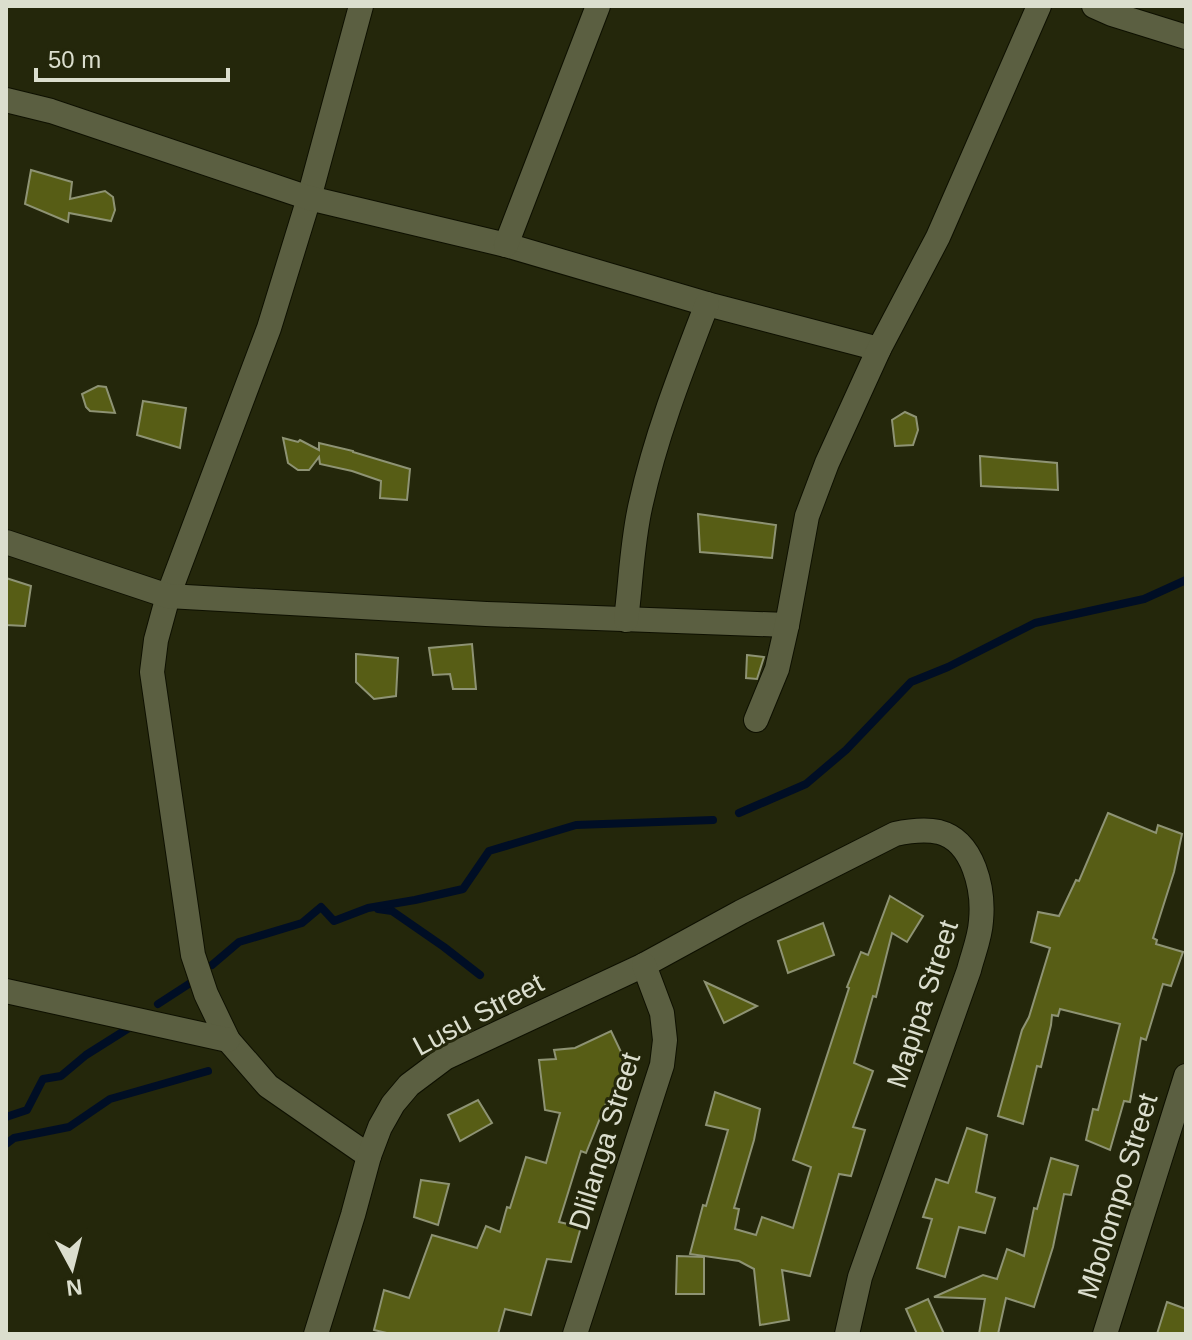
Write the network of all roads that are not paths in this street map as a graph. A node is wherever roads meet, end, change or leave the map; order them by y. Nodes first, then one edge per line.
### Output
1 (361, 6) edge
2 (598, 6) edge
3 (1039, 6) edge
4 (1094, 6) edge
5 (1186, 37) edge
6 (6, 100) edge
7 (309, 198) junction
8 (506, 245) junction
9 (707, 304) junction
10 (879, 349) junction
11 (6, 542) edge
12 (168, 596) junction
13 (626, 620) junction
14 (787, 625) junction
15 (756, 720) dead end
16 (644, 965) junction
17 (6, 991) edge
18 (228, 1040) junction
19 (1186, 1076) edge
20 (369, 1156) junction
21 (316, 1334) edge
22 (575, 1334) edge
23 (847, 1334) edge
24 (1105, 1334) edge

1 - 7 street
2 - 8 street
3 - 10 street
4 - 5 street
6 - 7 street
7 - 8 street
7 - 12 street
8 - 9 street
9 - 10 street
9 - 13 street
10 - 14 street
11 - 12 street
12 - 13 street
12 - 18 street
13 - 14 street
14 - 15 street
16 - 20 street, Lusu Street
16 - 22 street, Dlilanga Street
16 - 23 street, Mapipa Street
17 - 18 street
18 - 20 street
19 - 24 street, Mbolompo Street
20 - 21 street, Lusu Street

